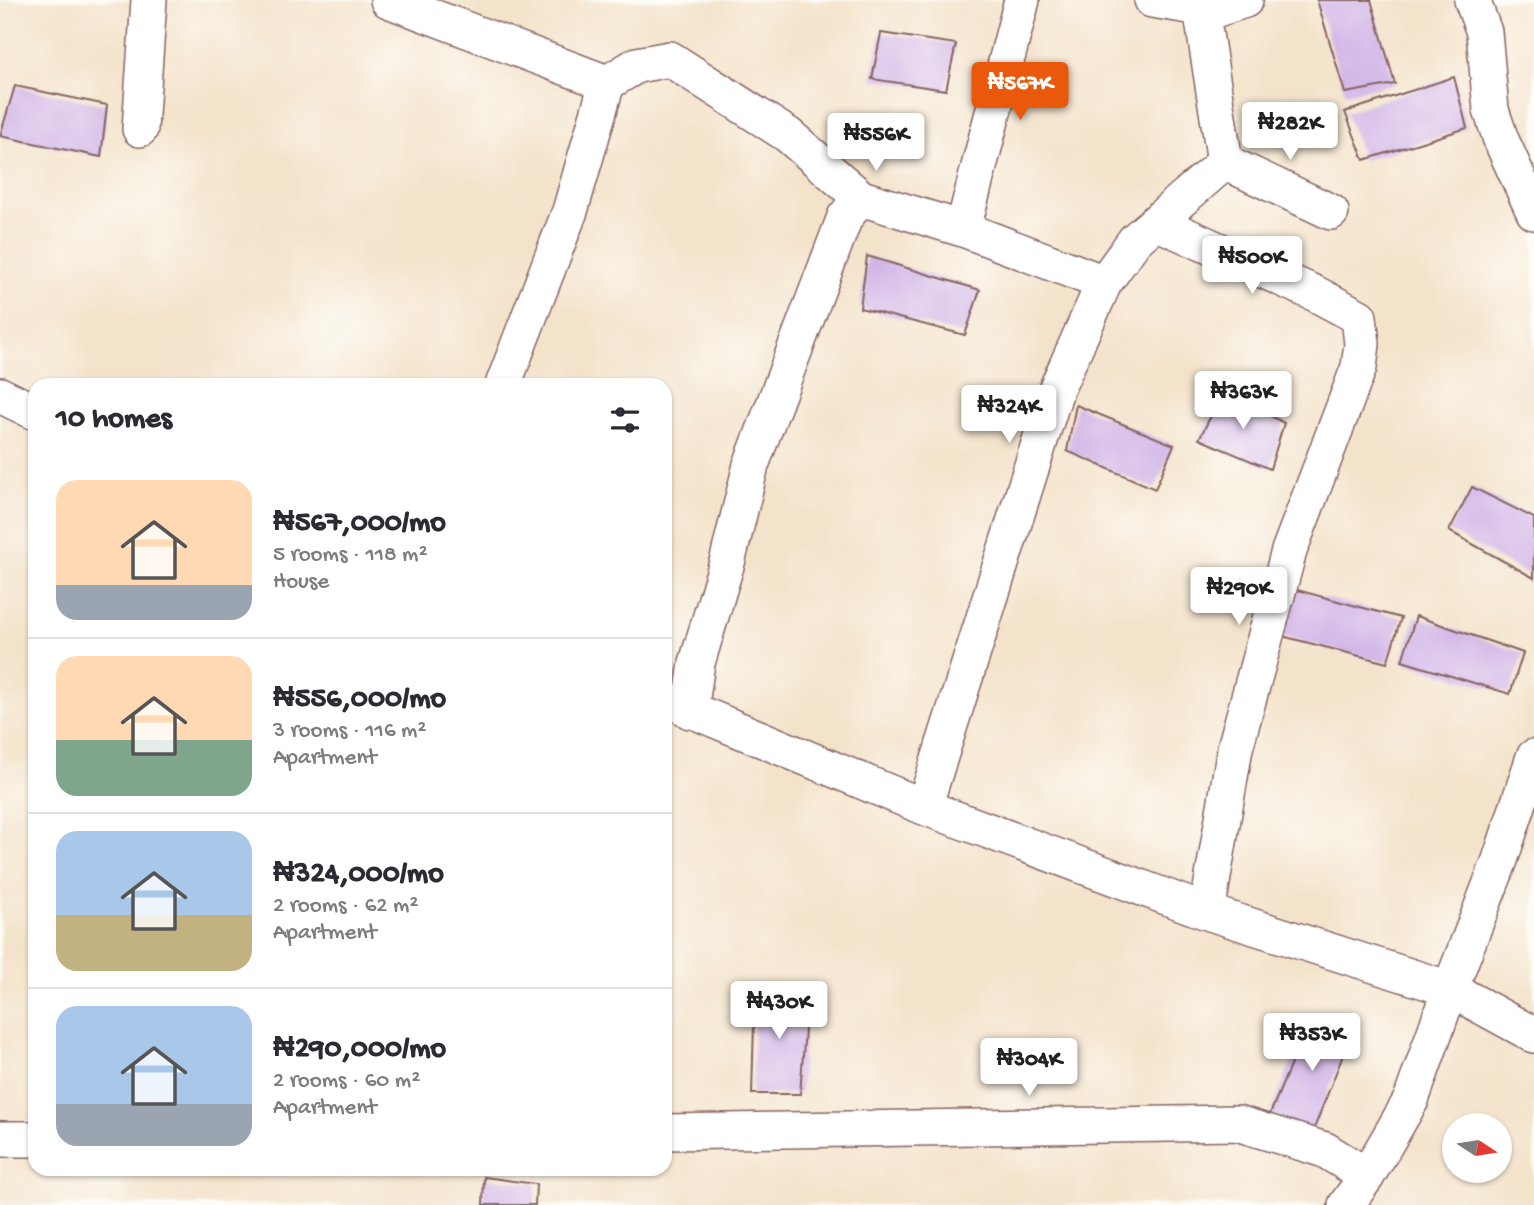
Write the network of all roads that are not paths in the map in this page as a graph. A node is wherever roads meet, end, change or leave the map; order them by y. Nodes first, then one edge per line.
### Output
1 (149, 0) edge
2 (388, 0) edge
3 (1023, 0) edge
4 (1152, 0) edge
5 (1245, 0) edge
6 (1472, 0) edge
7 (1201, 8) junction
8 (607, 83) junction
9 (140, 129) dead end
10 (1225, 162) junction
11 (861, 198) junction
12 (1331, 212) dead end
13 (1534, 212) edge
14 (1156, 222) junction
15 (963, 229) junction
16 (1104, 283) junction
17 (506, 378) edge
18 (0, 395) edge
19 (28, 409) edge
20 (677, 705) edge
21 (1534, 757) edge
22 (924, 807) junction
23 (1207, 912) junction
24 (1450, 989) junction
25 (1534, 1035) edge
26 (672, 1132) edge
27 (0, 1139) edge
28 (28, 1139) edge
29 (1367, 1176) junction
30 (1346, 1205) edge

1 - 9 street
2 - 8 street
3 - 15 street
4 - 7 street
5 - 7 street
6 - 13 street
7 - 10 street
8 - 11 street
8 - 17 street
10 - 12 street
10 - 14 street
11 - 15 street
11 - 20 street
14 - 16 street
14 - 23 street
15 - 16 street
16 - 22 street
18 - 19 street
20 - 22 street
21 - 24 street
22 - 23 street
23 - 24 street
24 - 25 street
24 - 29 street
26 - 29 street
27 - 28 street
29 - 30 street

